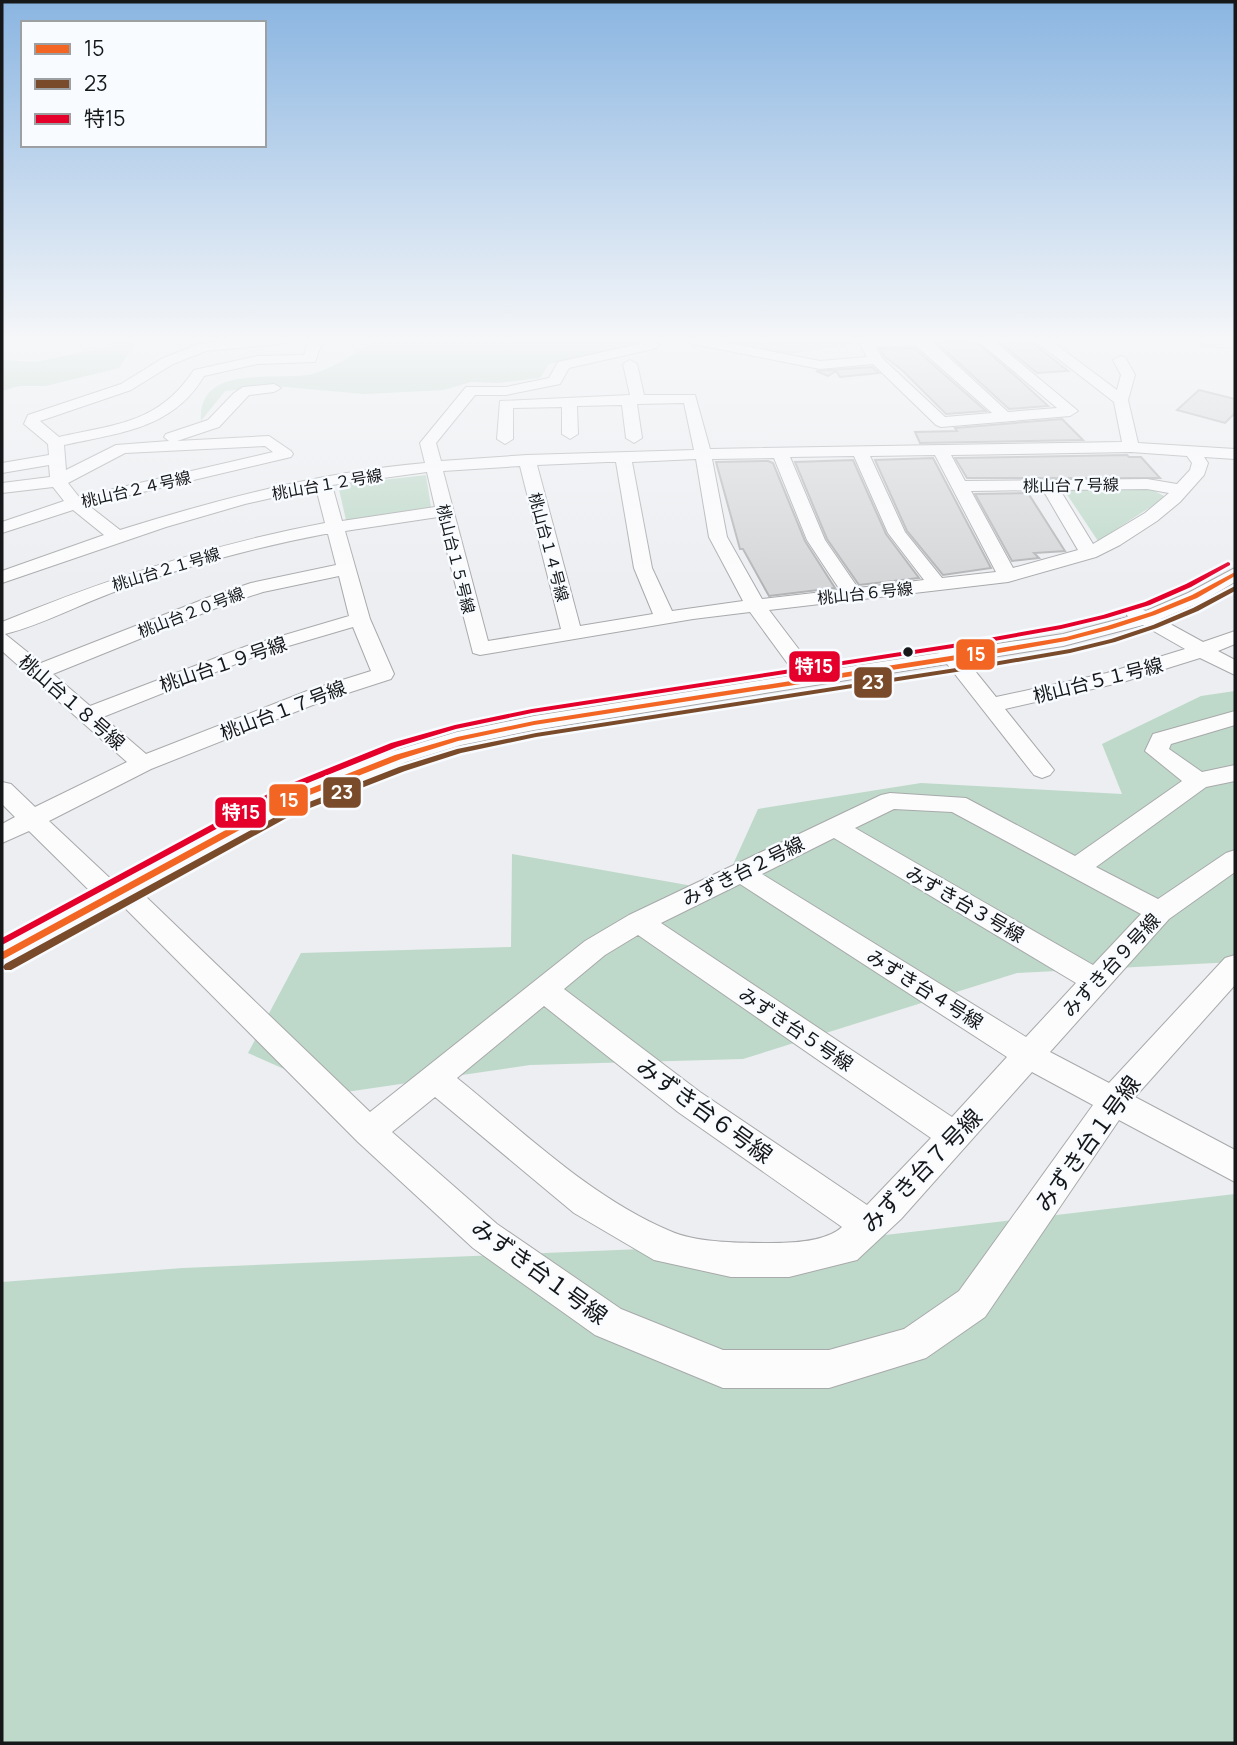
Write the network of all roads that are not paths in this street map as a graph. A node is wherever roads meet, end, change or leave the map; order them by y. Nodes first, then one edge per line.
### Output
1 (32, 421) edge
2 (145, 421) edge
3 (214, 421) edge
4 (445, 421) edge
5 (506, 421) edge
6 (571, 421) edge
7 (634, 421) edge
8 (695, 421) edge
9 (1126, 421) edge
10 (570, 434) dead end
11 (634, 438) dead end
12 (505, 439) dead end
13 (122, 447) junction
14 (1131, 447) junction
15 (57, 450) junction
16 (941, 451) junction
17 (1192, 451) junction
18 (860, 452) junction
19 (780, 453) junction
20 (702, 454) junction
21 (1235, 454) edge
22 (623, 458) junction
23 (527, 460) junction
24 (2, 468) edge
25 (434, 468) junction
26 (59, 481) junction
27 (323, 482) junction
28 (1048, 485) junction
29 (960, 486) junction
30 (2, 488) edge
31 (1181, 490) junction
32 (76, 503) junction
33 (443, 511) junction
34 (336, 527) junction
35 (2, 528) edge
36 (116, 536) junction
37 (1089, 553) junction
38 (1235, 558) edge
39 (348, 568) junction
40 (1235, 575) edge
41 (1008, 576) junction
42 (2, 577) edge
43 (938, 586) junction
44 (853, 595) junction
45 (755, 605) junction
46 (1140, 615) junction
47 (665, 618) junction
48 (360, 619) junction
49 (2, 629) edge
50 (572, 634) junction
51 (1235, 637) edge
52 (2, 640) edge
53 (480, 649) joint
54 (1203, 650) junction
55 (950, 654) junction
56 (1235, 669) edge
57 (39, 672) junction
58 (807, 675) junction
59 (991, 705) junction
60 (87, 715) junction
61 (1235, 718) edge
62 (143, 764) junction
63 (1042, 770) dead end
64 (1235, 772) edge
65 (1198, 781) junction
66 (2, 790) edge
67 (31, 820) junction
68 (834, 827) junction
69 (2, 834) edge
70 (1235, 859) edge
71 (1076, 868) junction
72 (740, 872) junction
73 (110, 889) junction
74 (1159, 912) junction
75 (639, 922) junction
76 (2, 936) edge
77 (2, 956) edge
78 (1235, 966) edge
79 (1096, 981) junction
80 (544, 990) junction
81 (1029, 1055) junction
82 (435, 1079) junction
83 (1115, 1100) junction
84 (369, 1132) junction
85 (954, 1136) junction
86 (1235, 1165) edge
87 (869, 1226) junction

1 - 15 street
2 - 15 street
3 - 13 street
4 - 25 street, 桃山台１５号線
5 - 12 street
6 - 10 street
7 - 11 street
8 - 20 street
9 - 14 street
13 - 26 street, 桃山台２４号線
13 - 32 street, 桃山台２４号線
14 - 16 street, 桃山台１２号線
14 - 17 street, 桃山台１２号線
15 - 24 street
15 - 26 street
16 - 18 street, 桃山台１２号線
16 - 29 street
17 - 21 street, 桃山台１２号線
17 - 31 street, 桃山台６号線
18 - 19 street, 桃山台１２号線
18 - 43 street
19 - 20 street, 桃山台１２号線
19 - 44 street
20 - 22 street, 桃山台１２号線
20 - 45 street
22 - 23 street, 桃山台１２号線
22 - 47 street
23 - 25 street, 桃山台１２号線
23 - 50 street, 桃山台１４号線
25 - 27 street, 桃山台１２号線
25 - 33 street, 桃山台１５号線
26 - 30 street
26 - 32 street
27 - 34 street, 桃山台１７号線
27 - 36 street, 桃山台１２号線
28 - 29 street, 桃山台７号線
28 - 31 street, 桃山台７号線
28 - 37 street
29 - 41 street
31 - 37 street, 桃山台６号線
32 - 35 street, 桃山台２４号線
32 - 36 street
33 - 34 street, 桃山台２１号線
33 - 53 street, 桃山台１５号線
34 - 39 street, 桃山台１７号線
34 - 49 street, 桃山台２１号線
36 - 42 street, 桃山台１２号線
37 - 41 street, 桃山台６号線
38 - 46 street
39 - 48 street, 桃山台１７号線
39 - 57 street, 桃山台２０号線
40 - 46 street
41 - 43 street, 桃山台６号線
43 - 44 street, 桃山台６号線
44 - 45 street, 桃山台６号線
45 - 47 street, 桃山台６号線
45 - 58 street
46 - 54 street, 桃山台５１号線
46 - 55 street
47 - 50 street, 桃山台６号線
48 - 60 street, 桃山台１９号線
48 - 62 street, 桃山台１７号線
50 - 53 street, 桃山台６号線
51 - 54 street, 桃山台５１号線
52 - 57 street, 桃山台１８号線
54 - 56 street, 桃山台５１号線
54 - 59 street, 桃山台５１号線
55 - 58 street
55 - 59 street
57 - 60 street, 桃山台１８号線
58 - 73 street
59 - 63 street
60 - 62 street, 桃山台１８号線
61 - 65 street
62 - 67 street, 桃山台１７号線
64 - 65 street
65 - 71 street
66 - 67 street, みずき台１号線
67 - 69 street, 桃山台１７号線
67 - 73 street, みずき台１号線
68 - 71 street, みずき台２号線
68 - 72 street, みずき台２号線
68 - 79 street, みずき台３号線
70 - 74 street, みずき台９号線
71 - 74 street, みずき台２号線
72 - 75 street, みずき台２号線
72 - 81 street, みずき台４号線
73 - 76 street
73 - 77 street
73 - 84 street, みずき台１号線
74 - 79 street, みずき台９号線
75 - 80 street, みずき台２号線
75 - 85 street, みずき台５号線
78 - 83 street, みずき台１号線
79 - 81 street, みずき台９号線
80 - 82 street, みずき台２号線
80 - 87 street, みずき台６号線
81 - 83 street, みずき台４号線
81 - 85 street, みずき台７号線
82 - 84 street, みずき台２号線
82 - 87 street, みずき台７号線
83 - 84 street, みずき台１号線
83 - 86 street, みずき台４号線
85 - 87 street, みずき台７号線

